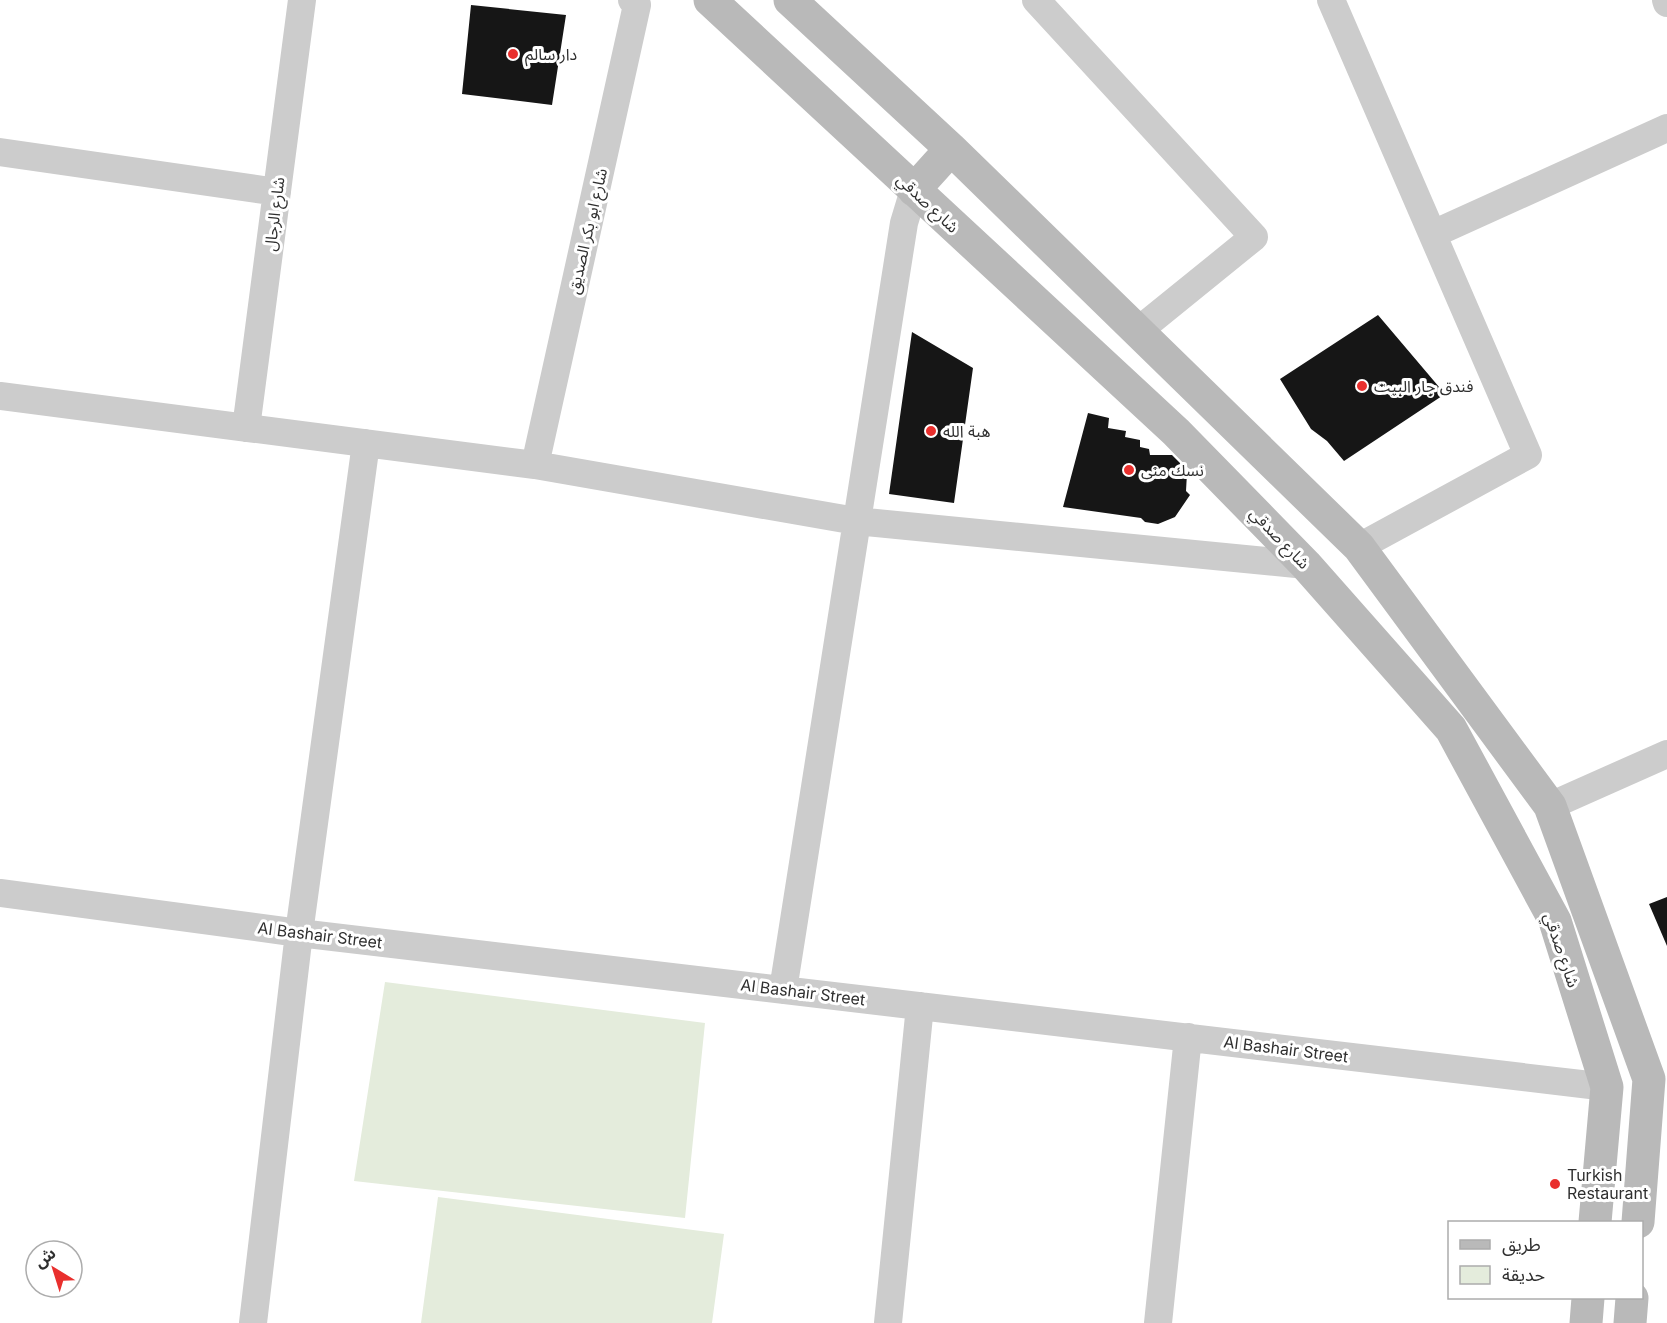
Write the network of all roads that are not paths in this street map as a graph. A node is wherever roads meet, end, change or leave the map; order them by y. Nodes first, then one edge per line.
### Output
1 (302, 0) edge
2 (632, 0) edge
3 (710, 0) edge
4 (790, 0) edge
5 (1036, 0) edge
6 (1331, 0) edge
7 (1667, 128) edge
8 (951, 149) junction
9 (0, 152) edge
10 (914, 190) junction
11 (277, 192) junction
12 (1433, 234) junction
13 (1138, 331) junction
14 (0, 396) edge
15 (246, 428) junction
16 (366, 443) junction
17 (535, 465) junction
18 (856, 520) junction
19 (1359, 547) junction
20 (1306, 565) junction
21 (1667, 754) edge
22 (1550, 806) junction
23 (0, 893) edge
24 (299, 933) junction
25 (783, 990) junction
26 (920, 1006) junction
27 (1188, 1037) junction
28 (1606, 1087) junction
29 (1595, 1221) edge
30 (1638, 1221) edge
31 (1588, 1299) edge
32 (1632, 1299) edge
33 (253, 1323) edge
34 (888, 1323) edge
35 (1158, 1323) edge
36 (1586, 1323) edge
37 (1630, 1323) edge

1 - 11 street, شارع الرجال
2 - 17 street, شارع ابو بكر الصديق
3 - 10 street, شارع صدقي
4 - 8 street
5 - 13 street
6 - 12 street
7 - 12 street
8 - 10 street
8 - 13 street
9 - 11 street
10 - 18 street
10 - 20 street, شارع صدقي
11 - 15 street, شارع الرجال
12 - 19 street
13 - 19 street
14 - 15 street
15 - 16 street
16 - 17 street
16 - 24 street
17 - 18 street
18 - 20 street
18 - 25 street
19 - 22 street
20 - 28 street, شارع صدقي
21 - 22 street
22 - 30 street
23 - 24 street, Al Bashair Street
24 - 25 street, Al Bashair Street
24 - 33 street
25 - 26 street, Al Bashair Street
26 - 27 street, Al Bashair Street
26 - 34 street
27 - 28 street, Al Bashair Street
27 - 35 street
28 - 29 street, شارع صدقي
31 - 36 street
32 - 37 street

